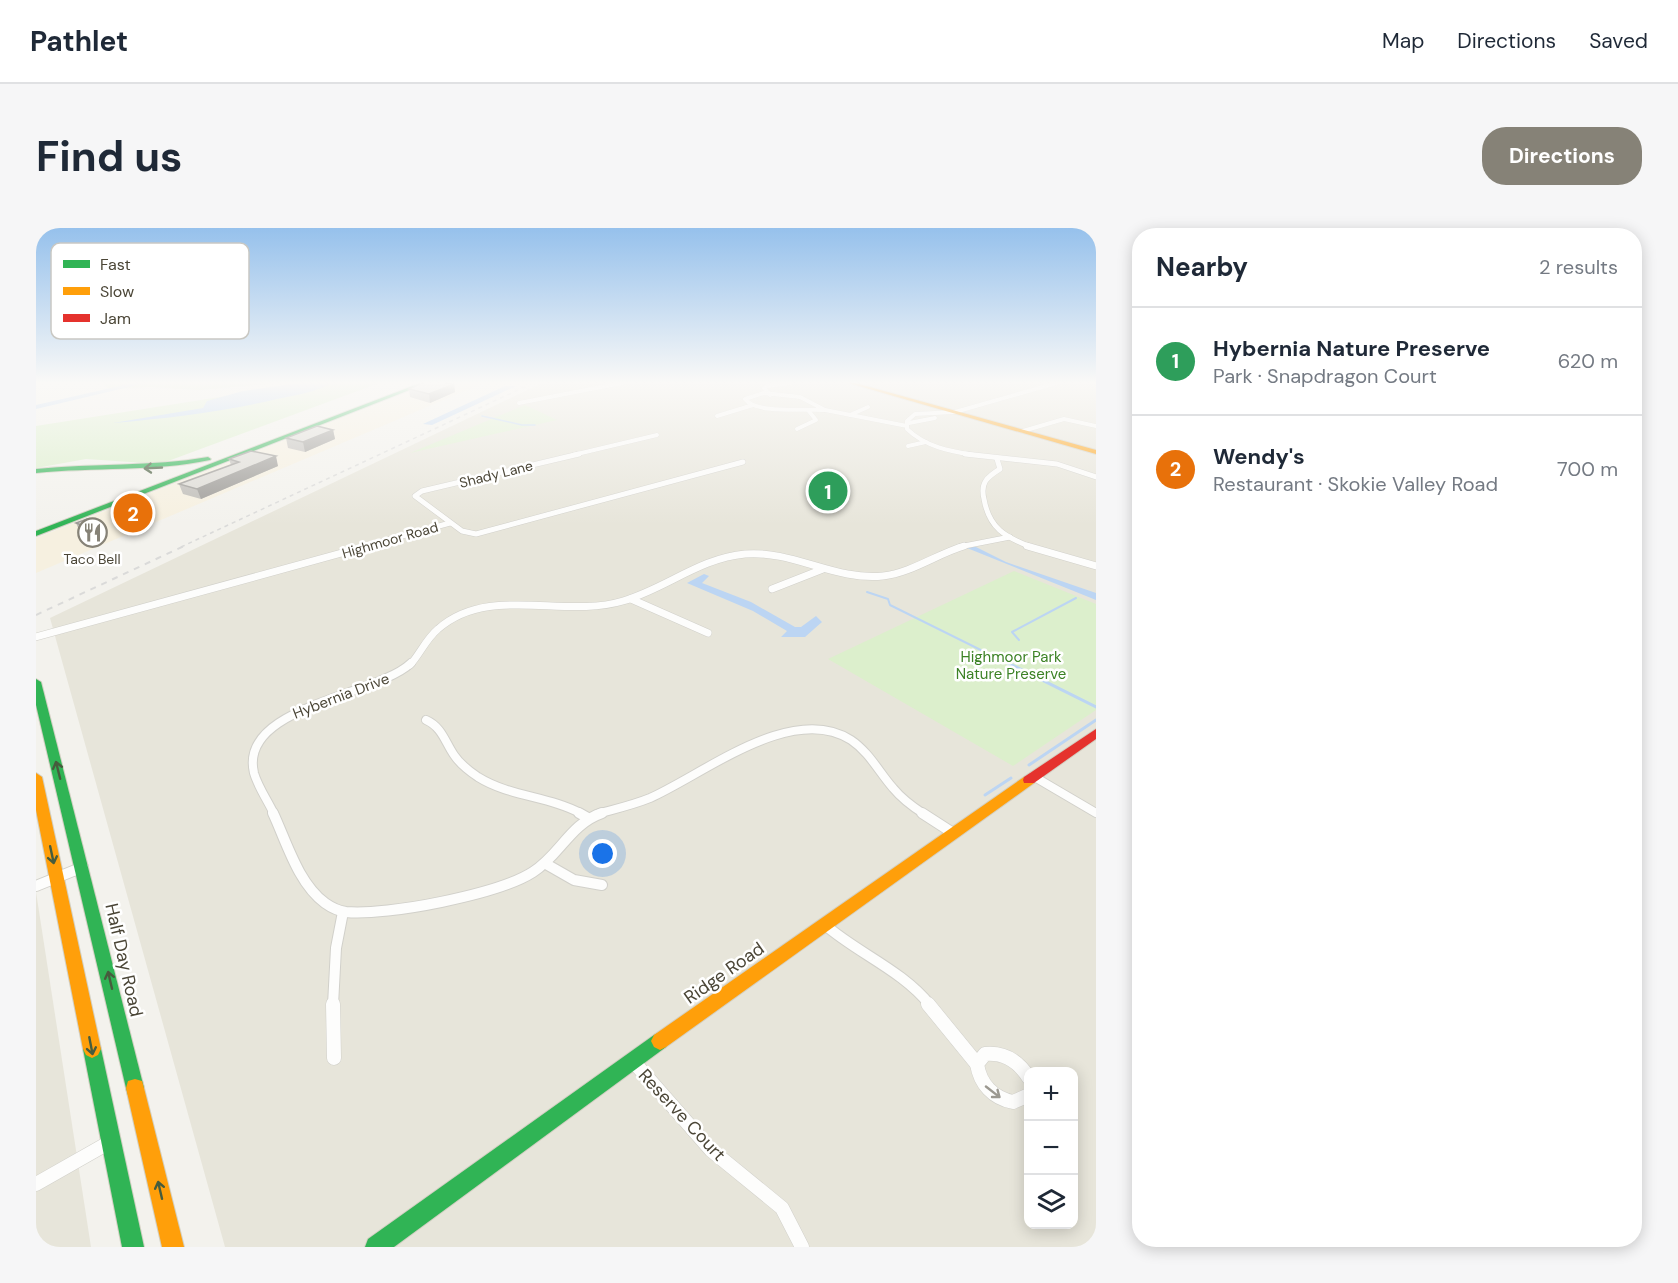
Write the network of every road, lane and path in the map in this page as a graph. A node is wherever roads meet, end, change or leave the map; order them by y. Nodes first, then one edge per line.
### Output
1 (294, 430) edge
2 (305, 430) edge
3 (909, 430) edge
4 (1018, 430) edge
5 (1028, 430) edge
6 (290, 431) junction
7 (1023, 431) junction
8 (657, 435) dead end
9 (927, 442) junction
10 (908, 446) dead end
11 (1096, 452) edge
12 (997, 459) junction
13 (743, 462) dead end
14 (36, 471) edge
15 (1096, 477) edge
16 (450, 523) junction
17 (36, 529) edge
18 (36, 534) edge
19 (1010, 537) junction
20 (1096, 566) edge
21 (823, 569) junction
22 (772, 589) dead end
23 (632, 599) junction
24 (708, 633) dead end
25 (36, 637) edge
26 (36, 682) edge
27 (426, 720) dead end
28 (1096, 733) edge
29 (1033, 776) junction
30 (36, 777) edge
31 (1096, 813) edge
32 (588, 819) junction
33 (953, 833) junction
34 (546, 864) junction
35 (83, 867) junction
36 (57, 878) junction
37 (602, 885) dead end
38 (36, 886) edge
39 (343, 912) junction
40 (824, 924) junction
41 (334, 1058) dead end
42 (632, 1060) junction
43 (977, 1064) junction
44 (1024, 1072) edge
45 (1024, 1099) edge
46 (110, 1142) junction
47 (36, 1184) edge
48 (133, 1247) edge
49 (173, 1247) edge
50 (376, 1247) edge
51 (802, 1247) edge

1 - 6 main road
2 - 18 main road
3 - 9 street
4 - 7 main road
5 - 7 street
6 -> 14 main road
6 - 17 main road
7 - 11 main road
8 - 16 street, Shady Lane
9 - 10 street
9 - 12 street
12 - 15 street
12 - 19 street
13 - 16 street, Highmoor Road
16 - 25 street, Highmoor Road
19 - 20 street
19 - 21 street, Hybernia Drive
21 - 22 street
21 - 23 street, Hybernia Drive
23 - 24 street
23 - 39 street, Hybernia Drive
35 -> 26 main road, Half Day Road
27 - 32 street
28 - 29 main road, Ridge Road
29 - 31 street
29 - 33 main road, Ridge Road
30 -> 36 main road
32 - 33 street
32 - 34 street
33 - 40 main road, Ridge Road
34 - 37 street
34 - 39 street
35 - 36 street
49 -> 35 main road, Half Day Road
36 - 38 street
36 -> 46 main road
39 - 41 street
40 - 42 main road, Ridge Road
40 - 43 street
42 - 50 main road, Ridge Road
42 - 51 street, Reserve Court
43 - 44 street
43 -> 45 street
46 - 47 street
46 - 48 main road

